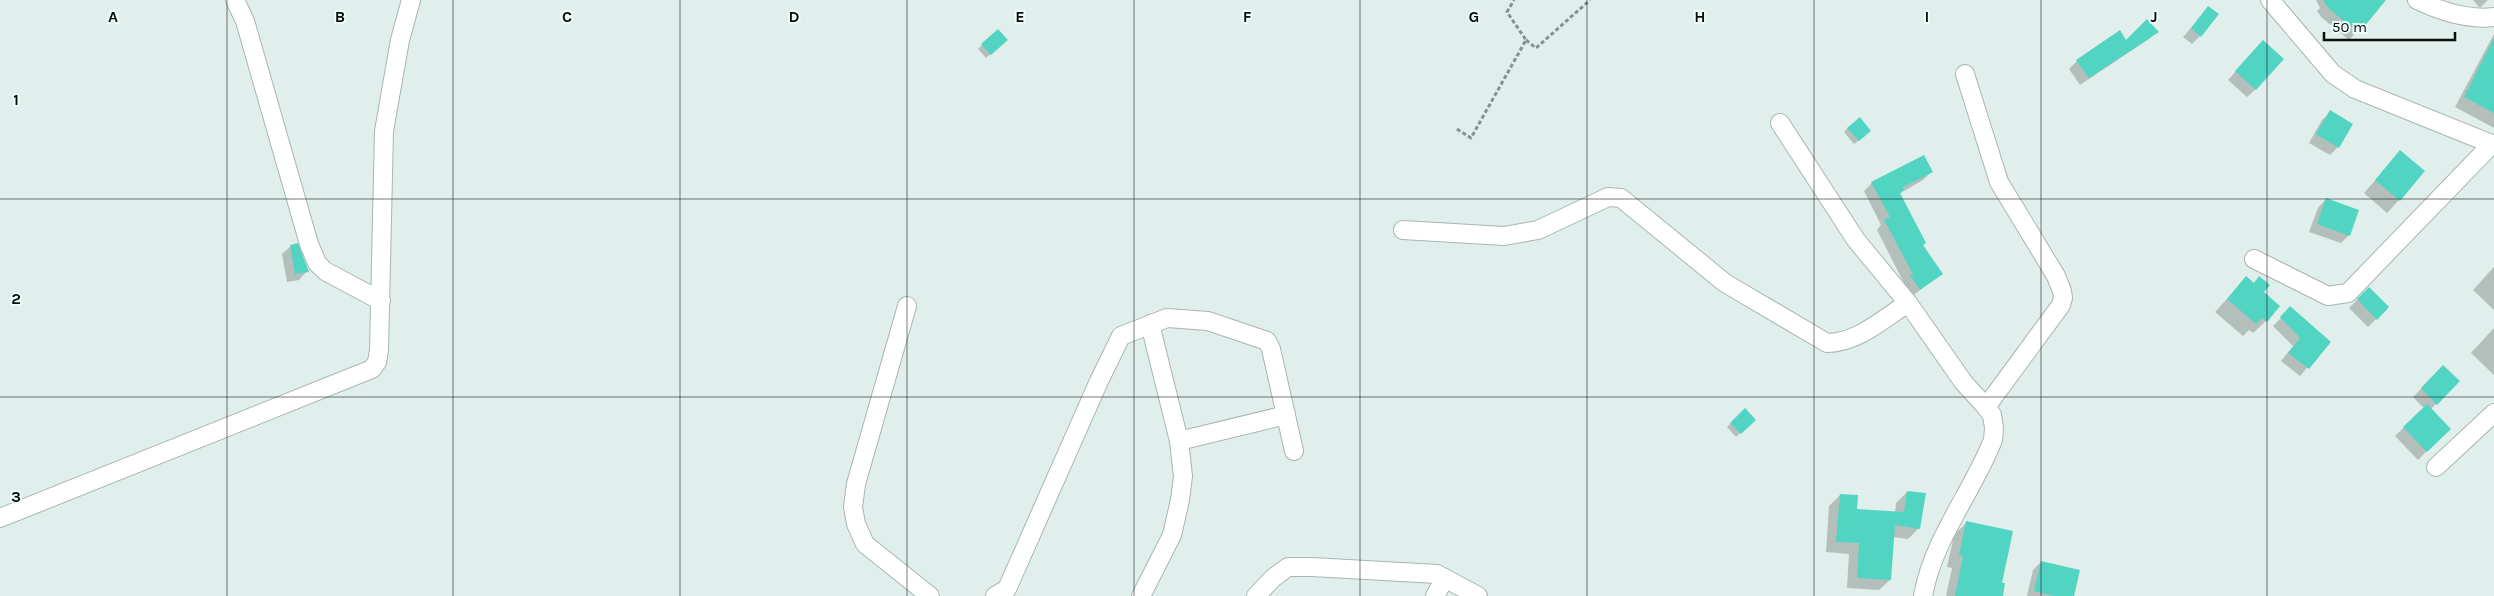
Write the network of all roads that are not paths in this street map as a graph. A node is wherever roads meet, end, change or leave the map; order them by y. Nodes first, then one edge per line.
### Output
1 (235, 0) edge
2 (411, 0) edge
3 (2270, 0) edge
4 (2417, 0) edge
5 (2494, 17) edge
6 (1965, 74) dead end
7 (1780, 123) dead end
8 (2493, 145) edge
9 (1403, 230) dead end
10 (2254, 259) dead end
11 (381, 301) junction
12 (1908, 304) junction
13 (907, 306) dead end
14 (1150, 324) junction
15 (1986, 406) junction
16 (2494, 413) edge
17 (1286, 415) junction
18 (1179, 441) junction
19 (1294, 451) dead end
20 (2436, 467) dead end
21 (0, 518) edge
22 (1446, 578) junction
23 (1007, 594) edge
24 (930, 596) edge
25 (1141, 596) edge
26 (1256, 596) edge
27 (1435, 596) edge
28 (1478, 596) edge
29 (1923, 596) edge

1 - 11 street
2 - 11 street
3 - 8 street
4 - 5 street
6 - 15 street
7 - 12 street
8 - 10 street
9 - 12 street
11 - 21 street
12 - 15 street
13 - 24 street
14 - 17 street
14 - 18 street
14 - 23 street
15 - 29 street
16 - 20 street
17 - 18 street
17 - 19 street
18 - 25 street
22 - 26 street
22 - 27 street
22 - 28 street

